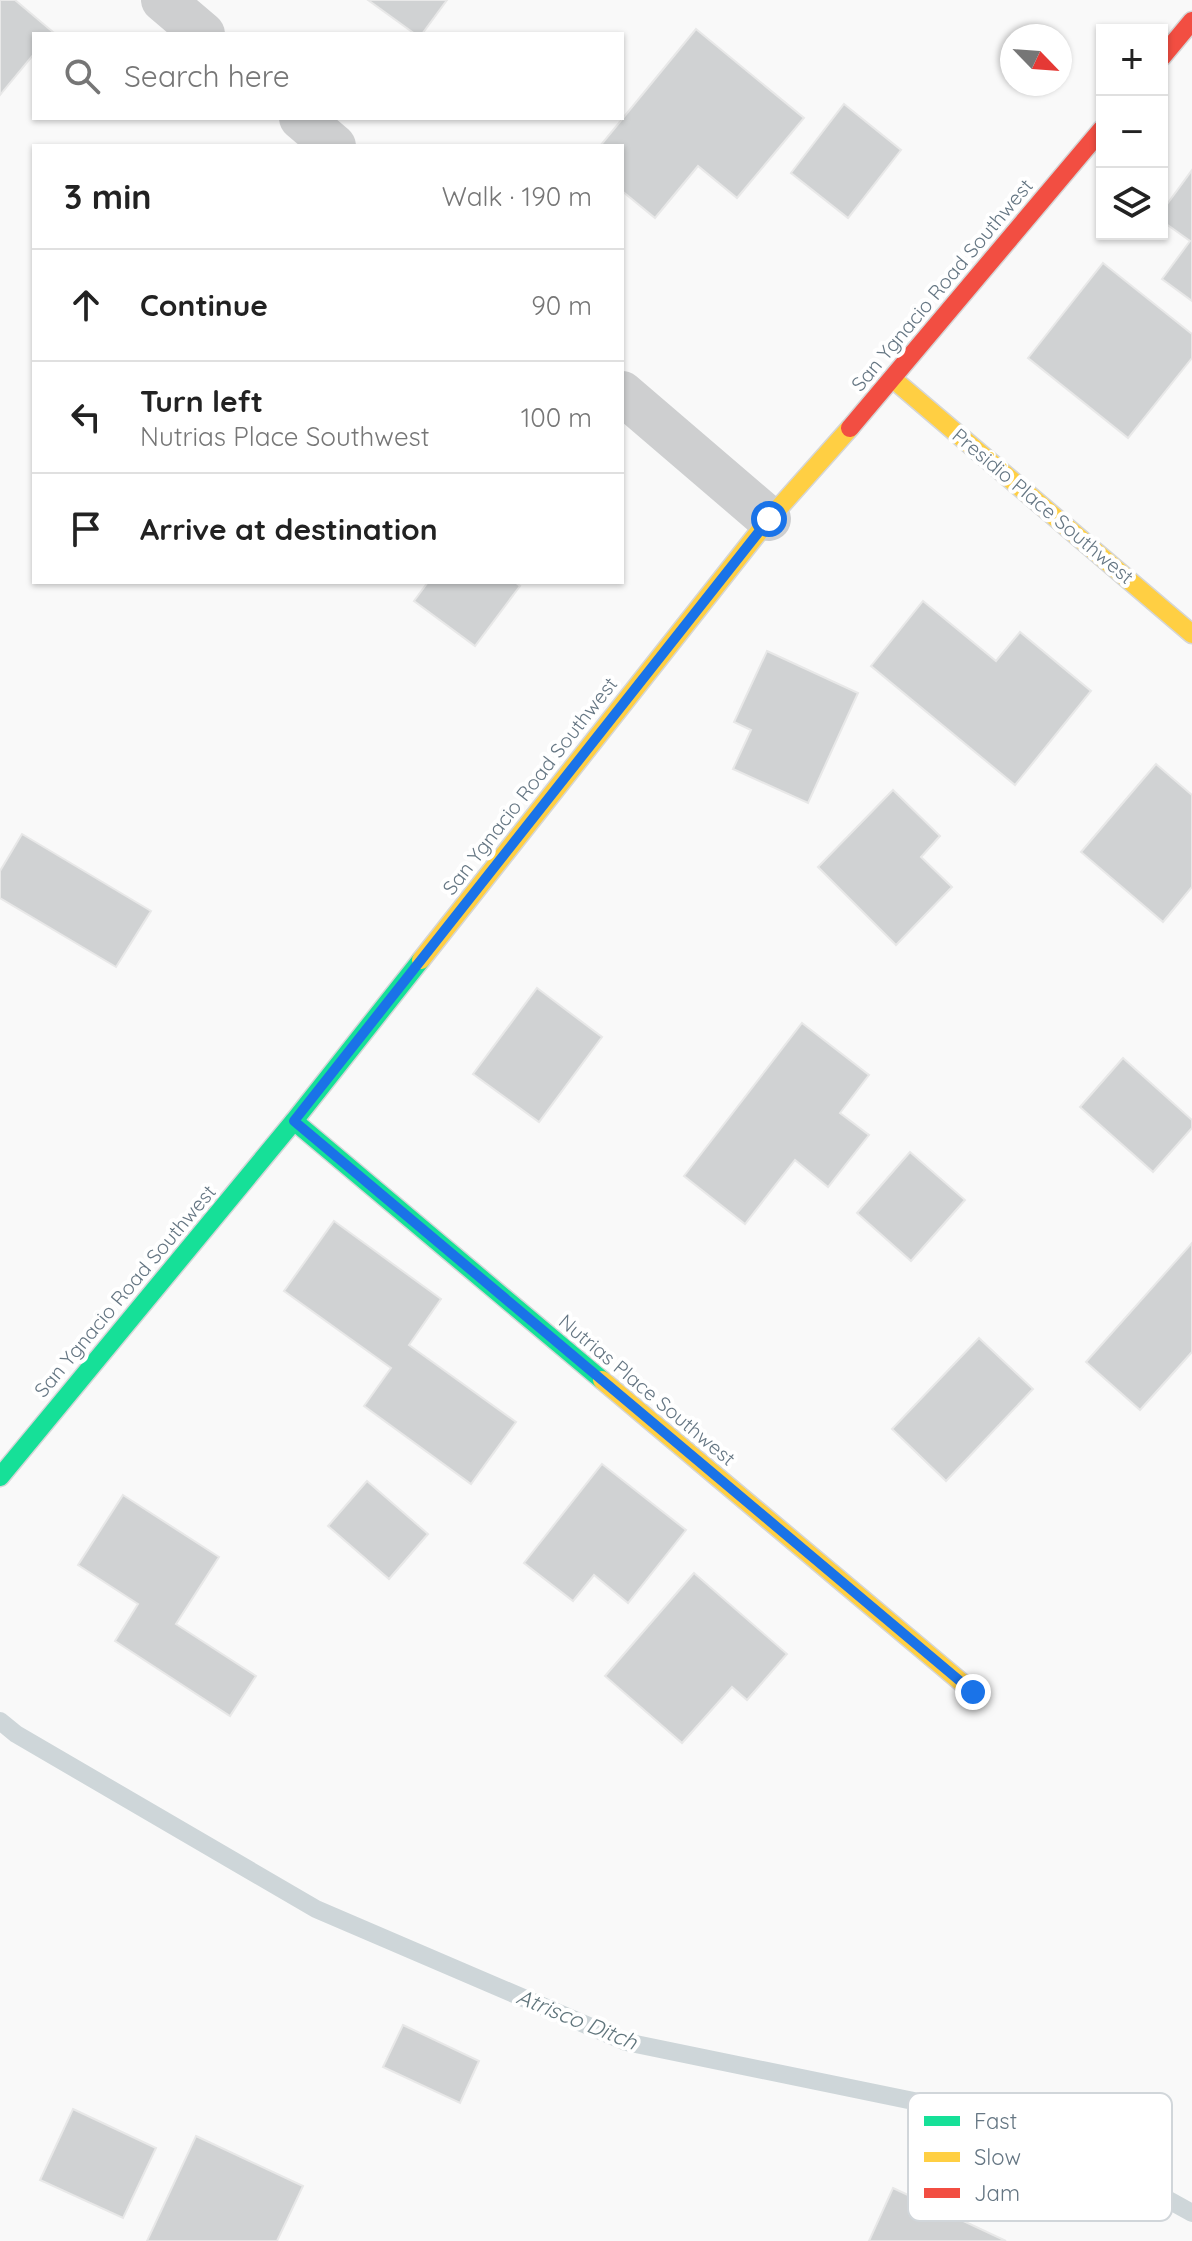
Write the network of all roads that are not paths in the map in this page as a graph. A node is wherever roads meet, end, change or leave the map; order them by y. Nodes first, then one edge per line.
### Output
1 (163, 0) edge
2 (1192, 21) edge
3 (201, 32) edge
4 (1168, 50) edge
5 (303, 120) edge
6 (1096, 136) edge
7 (332, 144) edge
8 (893, 379) junction
9 (624, 395) edge
10 (769, 519) junction
11 (1192, 634) edge
12 (294, 1121) junction
13 (0, 1477) edge
14 (973, 1692) dead end

1 - 3 street
2 - 4 street
5 - 7 street
6 - 8 street, San Ygnacio Road Southwest
8 - 10 street, San Ygnacio Road Southwest
8 - 11 street, Presidio Place Southwest
9 - 10 street
10 - 12 street, San Ygnacio Road Southwest
12 - 13 street, San Ygnacio Road Southwest
12 - 14 street, Nutrias Place Southwest

